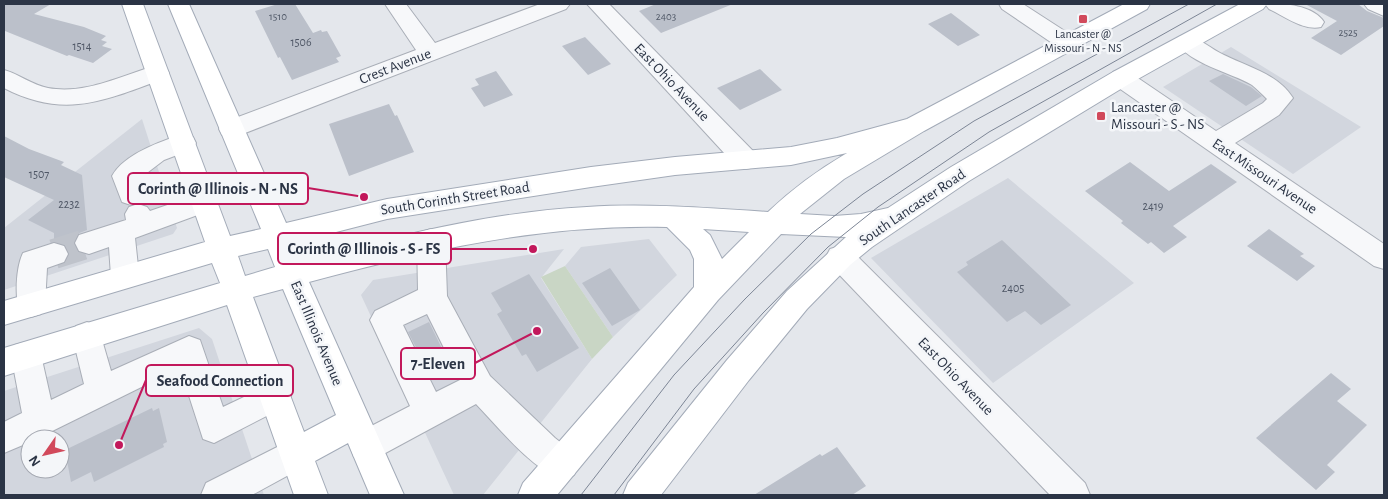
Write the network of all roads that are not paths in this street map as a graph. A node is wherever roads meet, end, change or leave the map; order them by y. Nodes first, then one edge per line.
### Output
1 (132, 4) edge
2 (178, 4) edge
3 (395, 4) edge
4 (559, 4) edge
5 (598, 4) edge
6 (1009, 4) edge
7 (1140, 4) edge
8 (1256, 4) edge
9 (1276, 4) edge
10 (1375, 4) edge
11 (1384, 9) edge
12 (1313, 22) dead end
13 (1066, 42) junction
14 (1187, 42) junction
15 (430, 53) junction
16 (158, 73) junction
17 (4, 78) edge
18 (1121, 78) junction
19 (915, 125) junction
20 (232, 129) junction
21 (184, 143) junction
22 (1216, 143) junction
23 (746, 160) junction
24 (205, 202) junction
25 (132, 217) junction
26 (894, 217) junction
27 (675, 218) junction
28 (773, 224) junction
29 (277, 235) junction
30 (431, 240) junction
31 (89, 243) tunnel mouth
32 (222, 248) junction
33 (54, 254) tunnel mouth
34 (840, 257) junction
35 (1384, 258) edge
36 (291, 273) junction
37 (125, 276) junction
38 (236, 289) junction
39 (708, 291) junction
40 (433, 297) junction
41 (31, 305) junction
42 (4, 313) edge
43 (87, 335) junction
44 (15, 358) edge
45 (479, 386) junction
46 (102, 391) junction
47 (275, 396) junction
48 (430, 413) junction
49 (39, 421) junction
50 (360, 434) junction
51 (4, 438) edge
52 (295, 454) junction
53 (562, 464) junction
54 (218, 495) edge
55 (311, 495) edge
56 (387, 495) edge
57 (535, 495) edge
58 (640, 495) edge
59 (1073, 495) edge

1 - 16 main road
2 - 20 main road, East Illinois Avenue
3 - 15 street
4 - 15 street, Crest Avenue
5 - 23 street, East Ohio Avenue
6 - 13 street
7 - 13 main road
8 - 14 main road, South Lancaster Road
9 - 12 street
10 - 11 street
13 - 19 main road
14 - 18 main road, South Lancaster Road
14 - 22 street
15 - 20 street, Crest Avenue
16 - 17 street
16 - 21 main road
18 - 22 street, East Missouri Avenue
18 - 26 main road, South Lancaster Road
19 - 23 main road, South Corinth Street Road
19 - 28 main road
20 - 29 main road, East Illinois Avenue
21 - 24 main road
21 - 25 street
22 - 35 street, East Missouri Avenue
23 - 29 main road, South Corinth Street Road
24 - 25 street
24 - 32 main road
25 - 31 street
25 - 37 street
26 - 28 main road
26 - 34 main road, South Lancaster Road
27 - 28 main road
27 - 30 main road
27 - 39 main road
28 - 39 main road
29 - 32 main road, South Corinth Street Road
29 - 36 main road, East Illinois Avenue
30 - 36 main road
30 - 40 street
32 - 37 main road, South Corinth Street Road
32 - 38 main road
33 - 41 street
34 - 58 main road, South Lancaster Road
34 - 59 street, East Ohio Avenue
36 - 38 main road
36 - 50 main road, East Illinois Avenue
37 - 41 main road, South Corinth Street Road
38 - 43 main road
38 - 47 main road
39 - 53 main road
40 - 45 street
40 - 48 street
41 - 42 main road, South Corinth Street Road
43 - 44 main road
43 - 46 street
44 - 49 street
45 - 48 street
45 - 53 street
46 - 47 street
46 - 49 street
47 - 52 main road
48 - 50 street
49 - 51 street
50 - 52 main road
50 - 56 main road, East Illinois Avenue
52 - 54 street
52 - 55 main road
53 - 57 main road

